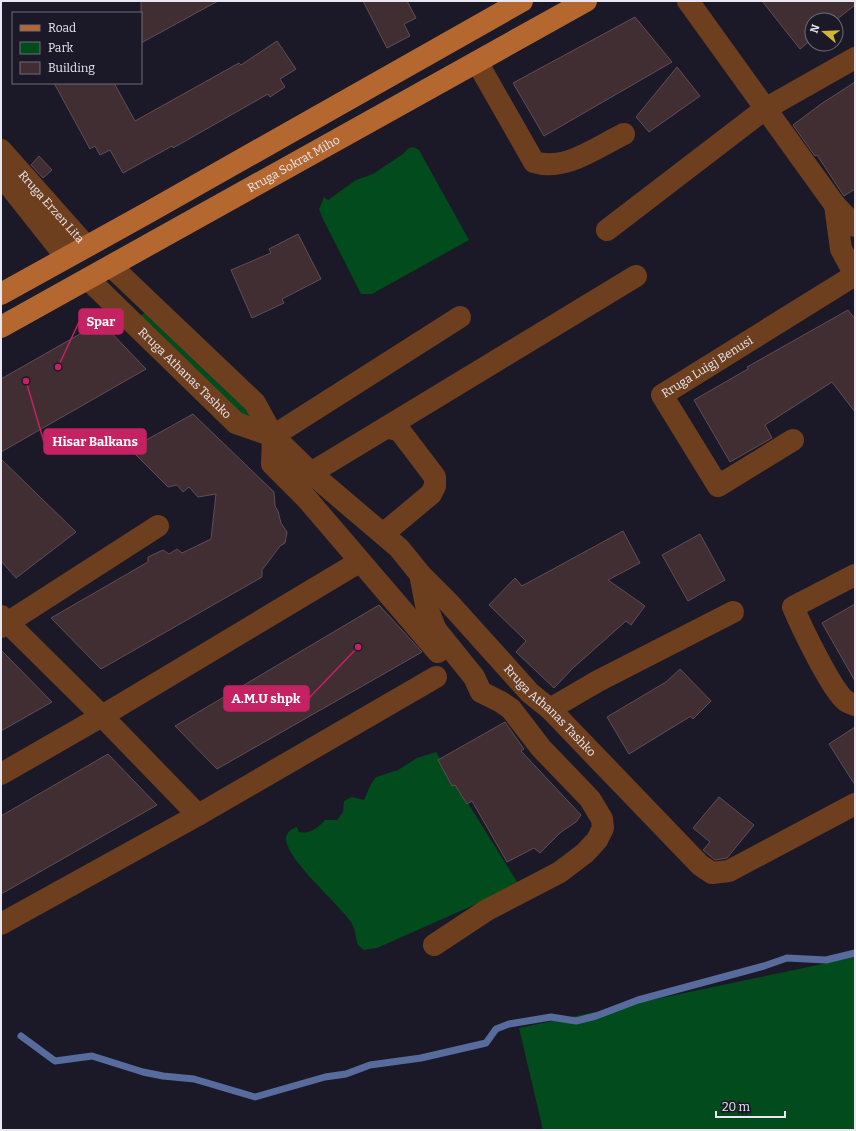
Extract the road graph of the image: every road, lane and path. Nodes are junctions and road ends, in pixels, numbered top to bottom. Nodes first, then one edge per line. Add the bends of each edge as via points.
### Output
1 (522, 1) edge
2 (586, 1) edge
3 (688, 1) edge
4 (855, 58) edge
5 (477, 62) junction
6 (766, 109) junction
7 (624, 134) dead end
8 (1, 150) edge
9 (1, 175) edge
10 (835, 205) junction
11 (854, 223) edge
12 (607, 230) dead end
13 (86, 246) junction
14 (66, 257) junction
15 (111, 266) junction
16 (636, 276) dead end
17 (88, 279) junction
18 (1, 294) edge
19 (460, 317) dead end
20 (1, 327) edge
21 (387, 427) junction
22 (273, 436) junction
23 (793, 440) dead end
24 (311, 473) junction
25 (295, 487) junction
26 (158, 526) dead end
27 (383, 534) junction
28 (359, 562) junction
29 (420, 574) junction
30 (855, 575) edge
31 (733, 612) dead end
32 (4, 622) edge
33 (438, 652) dead end
34 (436, 677) dead end
35 (855, 705) edge
36 (550, 709) junction
37 (102, 716) junction
38 (1, 774) edge
39 (855, 804) edge
40 (198, 815) junction
41 (1, 924) edge
42 (434, 945) dead end

1 - 13 main road
2 - 5 main road, Rruga Sokrat Miho
3 - 6 street, Rruga Luigj Benusi
4 - 6 street
5 - 7 street via 534,162 544,165 565,163
5 - 15 main road, Rruga Sokrat Miho
6 - 10 street, Rruga Luigj Benusi
6 - 12 street
8 - 13 street, Rruga Erzen Lita
9 - 14 street, Rruga Erzen Lita
10 - 11 street, Rruga Luigj Benusi
10 - 23 street, Rruga Luigj Benusi via 842,249 855,275 662,395 718,486
13 - 14 main road
13 - 15 main road
14 - 17 main road
14 - 18 main road
15 - 17 main road, Rruga Sokrat Miho
15 - 22 street, Rruga Athanas Tashko via 255,403
16 - 21 street
17 - 20 main road, Rruga Sokrat Miho
17 - 22 street, Rruga Athanas Tashko via 236,423
19 - 22 street
21 - 24 street
21 - 27 street via 400,431 435,477 435,486 431,494
22 - 24 street, Rruga Athanas Tashko
22 - 25 street via 272,464
24 - 25 street
24 - 27 street, Rruga Athanas Tashko
25 - 28 street
26 - 32 street
27 - 29 street, Rruga Athanas Tashko via 399,548
28 - 33 street
28 - 37 street
29 - 36 street, Rruga Athanas Tashko via 530,693
29 - 42 street via 426,605 436,630 474,677 481,692 511,709 542,748 590,799 602,819 603,828 597,840 585,853 560,872 487,910
30 - 35 street via 793,607 801,627 836,690 846,701
31 - 36 street via 598,681
32 - 37 street
34 - 40 street
36 - 39 street, Rruga Athanas Tashko via 700,865 712,873 728,871
37 - 38 street
37 - 40 street
40 - 41 street

